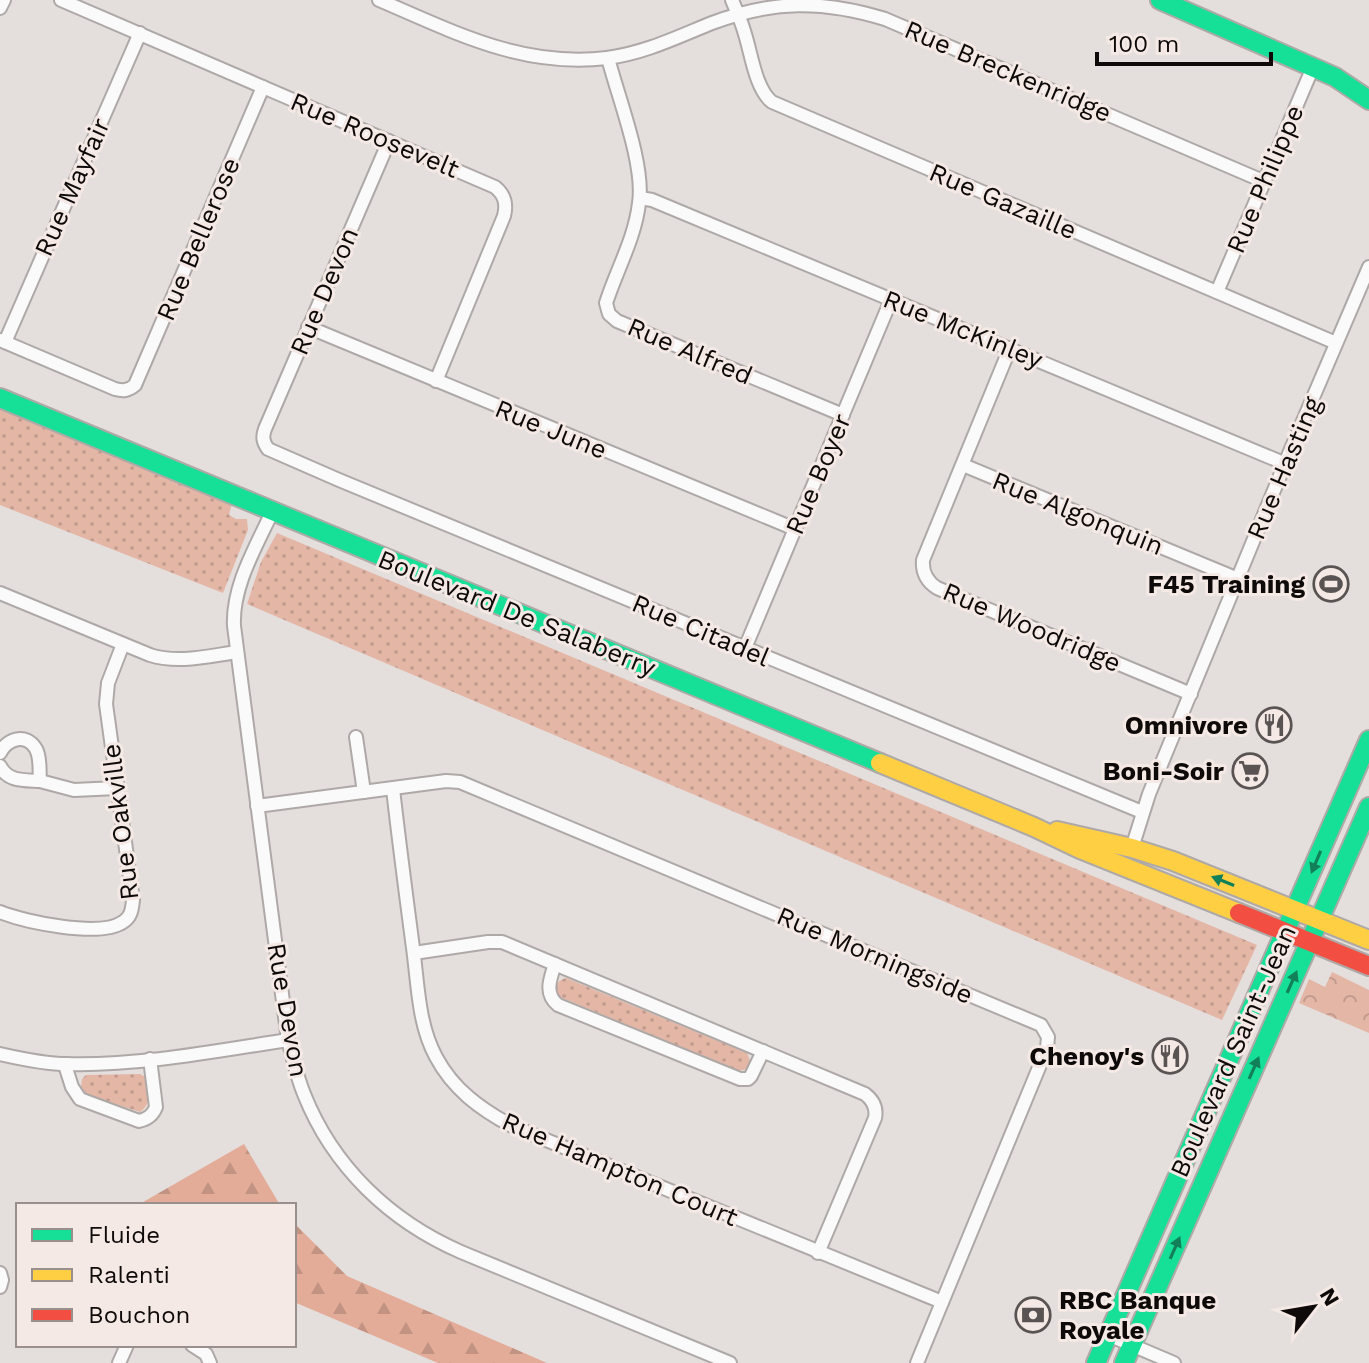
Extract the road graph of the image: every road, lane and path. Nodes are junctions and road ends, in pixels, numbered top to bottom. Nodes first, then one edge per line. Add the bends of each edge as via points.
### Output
1 (4, 0) edge
2 (61, 0) edge
3 (379, 0) edge
4 (732, 0) edge
5 (1160, 0) edge
6 (0, 8) edge
7 (738, 14) junction
8 (140, 33) junction
9 (608, 58) junction
10 (1313, 67) junction
11 (263, 87) junction
12 (1369, 100) edge
13 (389, 141) junction
14 (1263, 181) junction
15 (640, 198) junction
16 (1369, 267) edge
17 (1217, 292) junction
18 (891, 300) junction
19 (308, 327) junction
20 (2, 341) edge
21 (1336, 343) junction
22 (1010, 348) junction
23 (436, 381) junction
24 (0, 398) edge
25 (843, 415) junction
26 (263, 443) joint
27 (1286, 464) junction
28 (963, 465) junction
29 (272, 512) junction
30 (795, 529) junction
31 (1238, 579) junction
32 (0, 593) edge
33 (123, 644) junction
34 (745, 648) junction
35 (237, 652) junction
36 (1191, 694) junction
37 (356, 737) dead end
38 (1369, 740) edge
39 (0, 753) edge
40 (0, 766) edge
41 (40, 781) junction
42 (117, 788) junction
43 (393, 789) junction
44 (364, 792) junction
45 (257, 806) junction
46 (1369, 807) edge
47 (1142, 812) junction
48 (1034, 827) junction
49 (1132, 848) junction
50 (1295, 910) junction
51 (0, 912) edge
52 (1319, 919) junction
53 (1286, 932) junction
54 (1369, 940) edge
55 (1310, 941) junction
56 (414, 953) junction
57 (555, 964) junction
58 (1369, 966) edge
59 (288, 1040) junction
60 (763, 1051) junction
61 (0, 1054) edge
62 (150, 1059) junction
63 (65, 1065) junction
64 (818, 1253) junction
65 (0, 1273) edge
66 (0, 1287) edge
67 (942, 1302) junction
68 (1108, 1335) junction
69 (1132, 1345) junction
70 (196, 1347) edge
71 (1098, 1358) edge
72 (210, 1363) edge
73 (730, 1363) edge
74 (917, 1363) edge
75 (1124, 1363) edge
76 (1174, 1363) edge

1 - 6 street
2 - 8 street, Rue Roosevelt
3 - 9 street, Rue Breckenridge via 514,53 551,59
4 - 7 street, Rue Gazaille
5 - 10 street
7 - 9 street, Rue Breckenridge via 667,43
7 - 14 street, Rue Breckenridge via 801,3 862,11
7 - 17 street, Rue Gazaille via 761,87 772,102
8 - 11 street, Rue Roosevelt
8 - 20 street, Rue Mayfair
9 - 15 street, Rue Alfred via 635,158
10 - 12 street
10 - 14 street, Rue Philippe
11 - 13 street, Rue Roosevelt
11 - 20 street, Rue Bellerose via 130,390 115,389
13 - 19 street, Rue Devon
13 - 23 street, Rue Roosevelt via 495,187 505,199 504,216
14 - 17 street, Rue Philippe
15 - 18 street, Rue McKinley
15 - 25 street, Rue Alfred via 606,303 612,318
16 - 21 street, Rue Hasting
17 - 21 street, Rue Gazaille
18 - 22 street, Rue McKinley
18 - 25 street, Rue Boyer
19 - 23 street, Rue June
19 - 26 street, Rue Devon
21 - 27 street, Rue Hasting
22 - 27 street, Rue McKinley
22 - 28 street, Rue Woodridge
23 - 30 street, Rue June
24 - 29 street, Boulevard De Salaberry
25 - 30 street, Rue Boyer
26 - 34 street, Rue Citadel via 275,454
27 - 31 street, Rue Hasting
28 - 31 street, Rue Algonquin
28 - 36 street, Rue Woodridge via 923,560 931,585
29 - 35 street, Rue Devon via 236,598
29 - 48 street, Boulevard De Salaberry
30 - 34 street, Rue Boyer
31 - 36 street, Rue Hasting
32 - 33 street
33 - 35 street via 171,660
33 - 42 street, Rue Oakville via 106,693
34 - 47 street, Rue Citadel
35 - 45 street, Rue Devon
36 - 47 street, Rue Hasting
37 - 44 street
38 -> 50 street, Boulevard Saint-Jean
39 - 41 street via 13,740 32,744
40 - 41 street via 10,778
41 - 42 street via 74,790
42 - 51 street, Rue Oakville via 133,900 126,921 113,927 75,928
43 - 44 street, Rue Morningside
43 - 56 street, Rue Hampton Court
43 - 67 street, Rue Morningside via 460,782 1041,1025 1047,1048
44 - 45 street, Rue Morningside
45 - 59 street, Rue Devon
46 - 52 street, Boulevard Saint-Jean
47 - 49 street, Rue Hasting
48 - 49 street, Boulevard De Salaberry
48 - 53 street, Boulevard De Salaberry
50 -> 49 street, Boulevard De Salaberry
50 - 52 street, Boulevard De Salaberry
50 - 53 street, Boulevard Saint-Jean
52 - 54 street, Boulevard De Salaberry
52 - 55 street, Boulevard Saint-Jean
53 - 55 street, Boulevard De Salaberry
53 - 68 street, Boulevard Saint-Jean
55 - 58 street, Boulevard De Salaberry
69 -> 55 street, Boulevard Saint-Jean
56 - 57 street via 495,941
56 - 64 street, Rue Hampton Court via 422,1015 434,1054 473,1102 512,1126
57 - 60 street
57 - 60 street via 549,988 558,1005 740,1079 751,1076
59 - 62 street
59 - 73 street, Rue Devon via 305,1097 329,1142 370,1193 406,1223 448,1247
60 - 64 street via 865,1094 875,1108
61 - 63 street
62 - 63 street
62 - 63 street via 156,1107 139,1121 80,1099
64 - 67 street, Rue Hampton Court
65 - 66 street
67 - 74 street, Rue Morningside
68 - 69 street
68 - 71 street, Boulevard Saint-Jean
69 - 75 street, Boulevard Saint-Jean
69 - 76 street
70 - 72 street
71 - 75 street

